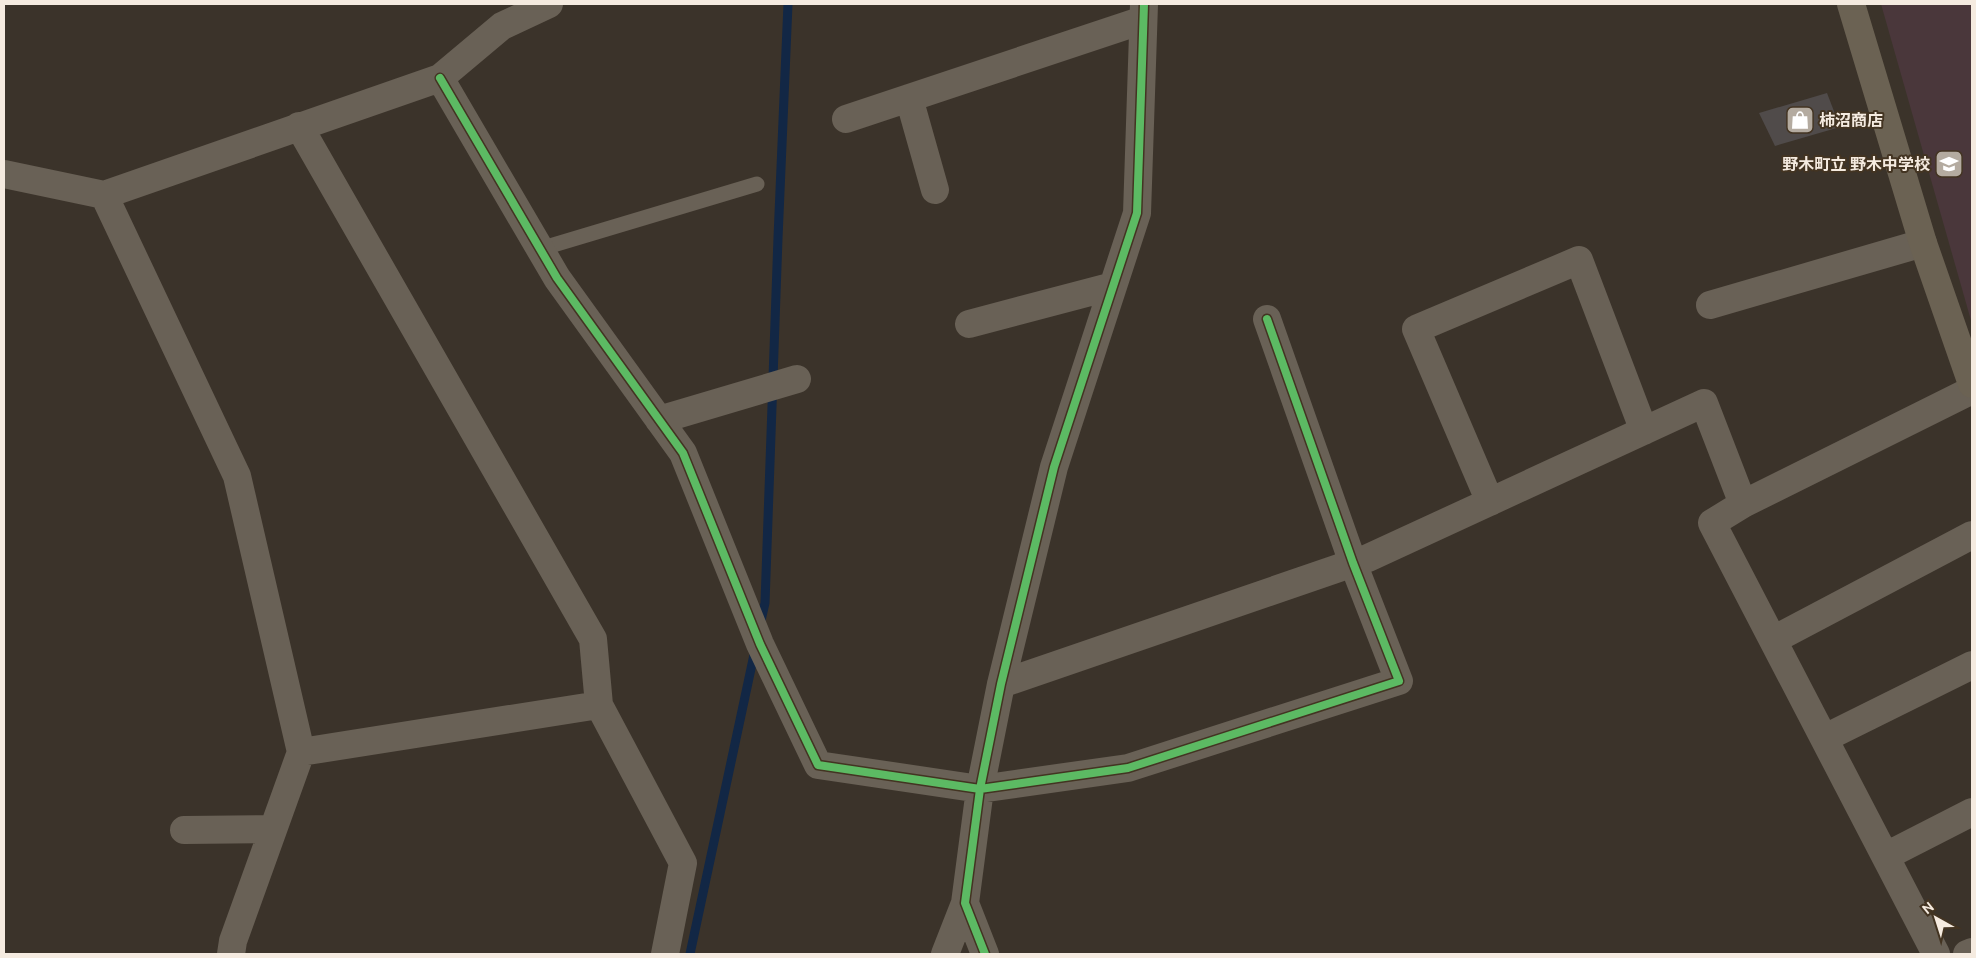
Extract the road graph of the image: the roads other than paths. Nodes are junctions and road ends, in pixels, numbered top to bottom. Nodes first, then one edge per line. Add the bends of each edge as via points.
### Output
1 (549, 4) edge
2 (1851, 4) edge
3 (1144, 12) edge
4 (440, 78) junction
5 (909, 98) junction
6 (846, 119) dead end
7 (299, 126) junction
8 (4, 174) edge
9 (758, 184) dead end
10 (935, 190) dead end
11 (104, 195) junction
12 (1923, 244) junction
13 (540, 249) junction
14 (1113, 286) junction
15 (1710, 305) dead end
16 (1267, 319) dead end
17 (969, 324) dead end
18 (1965, 335) edge
19 (798, 379) dead end
20 (1972, 384) edge
21 (1972, 390) edge
22 (659, 420) junction
23 (1644, 431) junction
24 (1490, 502) junction
25 (1743, 504) junction
26 (1972, 535) edge
27 (1353, 563) junction
28 (1774, 640) junction
29 (1972, 665) edge
30 (1001, 684) junction
31 (599, 706) junction
32 (1825, 738) junction
33 (301, 752) junction
34 (980, 789) junction
35 (1972, 812) edge
36 (273, 829) junction
37 (184, 830) dead end
38 (1886, 856) junction
39 (966, 903) junction
40 (1972, 952) edge
41 (231, 954) edge
42 (665, 954) edge
43 (945, 954) edge
44 (985, 954) edge
45 (1936, 954) edge
46 (1967, 954) edge

1 - 4 street via 502,26
2 - 12 street
3 - 5 street
3 - 14 street via 1137,213
4 - 7 street
4 - 13 street
5 - 6 street
5 - 10 street
7 - 11 street
7 - 31 street via 593,639
8 - 11 street
9 - 13 lane
11 - 33 street via 238,476
12 - 15 street
12 - 18 street
13 - 22 street via 557,278
14 - 17 street
14 - 30 street via 1054,467
16 - 27 street
18 - 20 street
19 - 22 street
21 - 25 street
22 - 34 street via 683,453 760,644 818,765
23 - 24 street
23 - 24 street via 1579,260 1416,329
23 - 25 street via 1704,403
24 - 27 street
25 - 28 street via 1712,523
26 - 28 street
27 - 30 street
27 - 34 street via 1399,682 1128,768
28 - 32 street
29 - 32 street
30 - 34 street
31 - 33 street
31 - 42 street via 682,863
32 - 38 street
33 - 36 street
34 - 39 street
35 - 38 street
36 - 37 street
36 - 41 street
38 - 45 street
39 - 43 street
39 - 44 street
40 - 46 street

